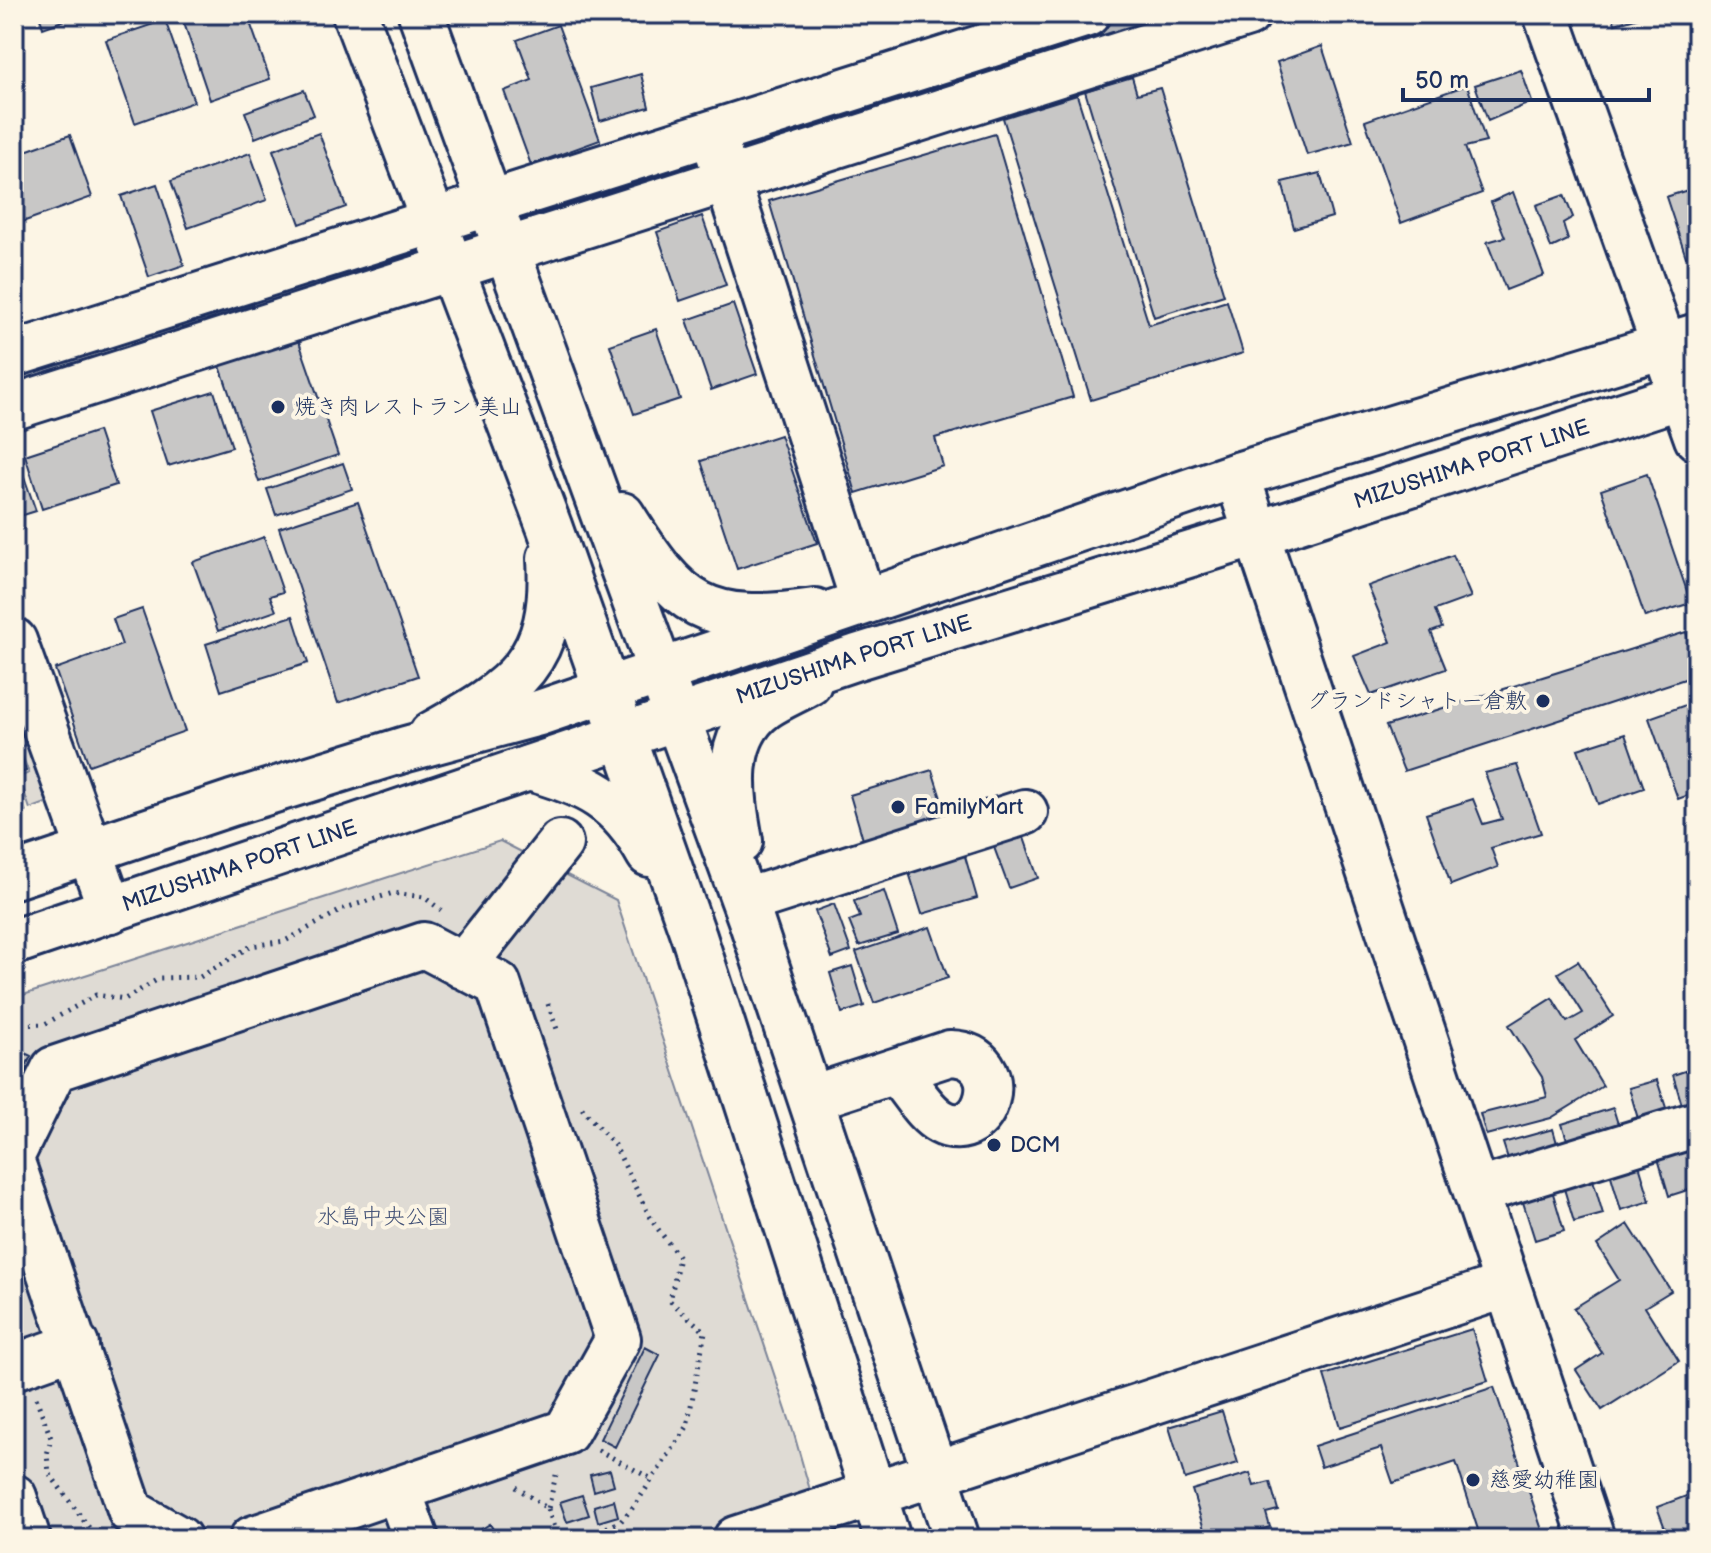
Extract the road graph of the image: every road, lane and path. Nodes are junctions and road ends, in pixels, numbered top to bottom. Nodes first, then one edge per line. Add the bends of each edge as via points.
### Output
1 (355, 14) edge
2 (421, 14) edge
3 (1087, 14) edge
4 (1248, 14) edge
5 (1546, 14) edge
6 (1019, 61) junction
7 (720, 156) junction
8 (491, 202) junction
9 (434, 220) junction
10 (505, 251) junction
11 (451, 267) junction
12 (1680, 341) edge
13 (14, 354) edge
14 (1690, 393) edge
15 (14, 407) edge
16 (1697, 438) edge
17 (581, 448) junction
18 (1237, 475) junction
19 (549, 526) junction
20 (1256, 534) junction
21 (851, 604) junction
22 (14, 641) edge
23 (857, 657) junction
24 (661, 670) junction
25 (606, 689) junction
26 (678, 718) junction
27 (623, 736) junction
28 (406, 749) junction
29 (529, 768) junction
30 (1025, 812) dead end
31 (560, 843) dead end
32 (90, 850) junction
33 (14, 876) edge
34 (111, 910) junction
35 (750, 910) junction
36 (694, 937) junction
37 (14, 942) edge
38 (473, 952) junction
39 (545, 996) dead end
40 (14, 1025) edge
41 (560, 1047) dead end
42 (895, 1072) dead end
43 (812, 1098) junction
44 (576, 1100) dead end
45 (1697, 1124) edge
46 (14, 1151) edge
47 (14, 1168) edge
48 (1476, 1192) junction
49 (1507, 1285) junction
50 (76, 1345) junction
51 (19, 1366) edge
52 (566, 1432) junction
53 (936, 1474) junction
54 (650, 1478) junction
55 (398, 1489) junction
56 (874, 1495) junction
57 (14, 1497) edge
58 (548, 1509) dead end
59 (748, 1535) edge
60 (554, 1538) edge
61 (28, 1539) edge
62 (93, 1539) edge
63 (179, 1539) edge
64 (252, 1539) edge
65 (416, 1539) edge
66 (512, 1539) edge
67 (528, 1539) edge
68 (888, 1539) edge
69 (957, 1539) edge
70 (1592, 1539) edge

1 - 9 street
2 - 8 street
3 - 6 street
4 - 6 street
5 - 12 street
6 - 7 street
7 - 8 street
7 - 10 street
7 - 21 street
8 - 9 street
8 - 10 street
9 - 11 street
9 - 13 street
10 - 11 street
10 - 17 street
11 - 15 street
11 - 19 street
12 - 14 street
12 - 18 street
14 - 16 street
14 - 20 street, MIZUSHIMA PORT LINE
17 - 21 street via 654,563 692,601 716,614 742,616 789,615
17 - 24 street
18 - 20 street
18 - 21 street
19 - 25 street
19 - 28 street via 549,611 539,649 492,700
20 - 23 street, MIZUSHIMA PORT LINE
20 - 48 street
21 - 24 street
22 - 32 street
23 - 26 street, MIZUSHIMA PORT LINE
23 - 35 street via 765,707 744,730 733,764 733,802
24 - 25 street
24 - 26 street
25 - 27 street
25 - 28 street
26 - 27 street, MIZUSHIMA PORT LINE
26 - 35 street
27 - 29 street, MIZUSHIMA PORT LINE
27 - 36 street
28 - 32 street
29 - 34 street, MIZUSHIMA PORT LINE
29 - 36 street via 575,781 616,806 646,848
30 - 35 street
31 - 38 street
32 - 33 street
32 - 34 street
34 - 37 street, MIZUSHIMA PORT LINE
35 - 43 street
36 - 56 street
38 - 40 path via 424,897 393,893 345,908 285,941 251,946 200,977 160,978 125,999 96,995 45,1024
38 - 46 street via 424,945 54,1069
38 - 52 street via 498,984 618,1339
39 - 41 path
42 - 43 street
43 - 53 street
44 - 54 path via 615,1146 652,1221 679,1257 670,1301 705,1332 687,1427
45 - 48 street
47 - 50 street
48 - 49 street
49 - 53 street
49 - 70 street
50 - 51 street
50 - 63 street via 131,1512
51 - 62 path via 51,1438 49,1473
52 - 54 path
52 - 55 street
53 - 56 street
53 - 69 street
54 - 60 path via 621,1521 599,1531
55 - 64 street
55 - 65 street
56 - 59 street
56 - 68 street
57 - 61 street
58 - 60 path
66 - 67 path

